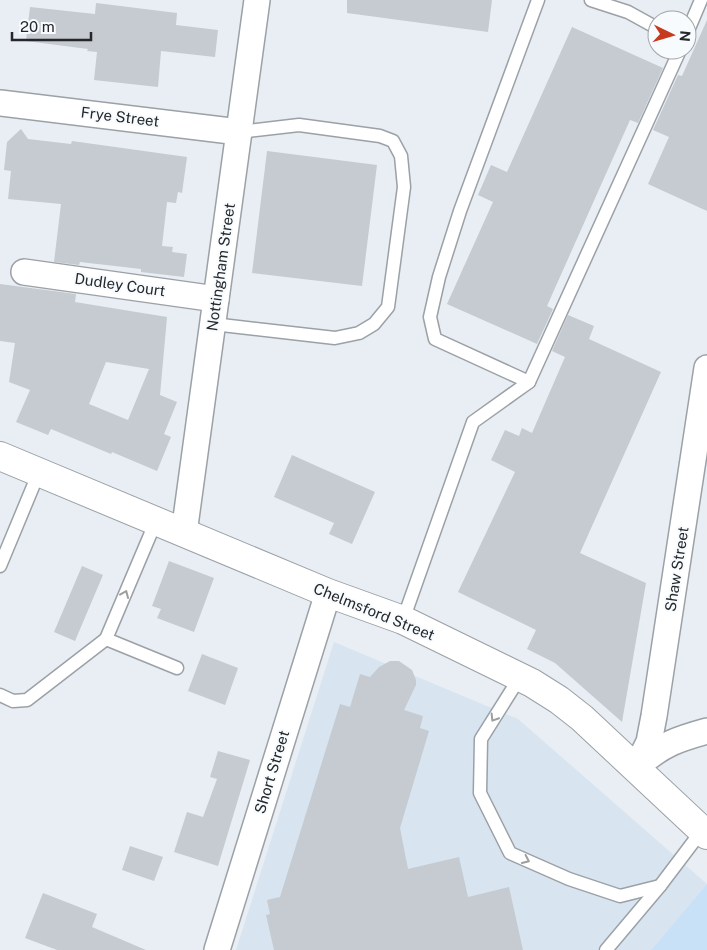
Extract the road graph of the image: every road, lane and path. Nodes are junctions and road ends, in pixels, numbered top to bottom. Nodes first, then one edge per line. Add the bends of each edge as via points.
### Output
1 (257, 0) edge
2 (538, 0) edge
3 (590, 0) edge
4 (630, 6) edge
5 (647, 20) edge
6 (675, 60) edge
7 (0, 102) edge
8 (239, 132) junction
9 (24, 272) dead end
10 (216, 299) junction
11 (213, 324) junction
12 (707, 368) edge
13 (530, 382) junction
14 (0, 456) edge
15 (39, 472) junction
16 (156, 521) junction
17 (184, 533) junction
18 (0, 566) edge
19 (328, 593) junction
20 (403, 620) junction
21 (106, 638) junction
22 (177, 668) dead end
23 (520, 677) junction
24 (0, 695) edge
25 (707, 731) edge
26 (636, 768) junction
27 (705, 830) edge
28 (660, 886) junction
29 (217, 950) edge
30 (606, 950) edge

1 - 8 street, Nottingham Street
2 - 13 lane via 460,211 430,317 435,339
3 - 4 lane
4 - 5 lane
6 - 13 lane
7 - 8 street, Frye Street
8 - 10 street, Nottingham Street
8 - 11 lane via 299,125 380,136 393,141 401,156 404,187 388,308 374,324 358,334 335,338
9 - 10 street, Dudley Court
10 - 11 street, Nottingham Street
11 - 17 street, Nottingham Street
12 - 26 street, Shaw Street via 654,716 649,742
13 - 20 lane via 473,422
14 - 15 main road, Chelmsford Street
15 - 16 main road, Chelmsford Street
15 - 18 lane
16 - 17 main road, Chelmsford Street
21 -> 16 lane
17 - 19 main road, Chelmsford Street
19 - 20 main road, Chelmsford Street
19 - 29 street, Short Street
20 - 23 main road, Chelmsford Street
21 - 22 lane
21 - 24 lane via 28,700 13,701
23 - 26 main road, Chelmsford Street via 559,700
23 -> 28 lane via 481,739 480,793 510,853 569,879 620,896
25 - 26 street via 675,740 656,750
26 - 27 main road, Chelmsford Street
27 - 28 lane
28 - 30 lane

